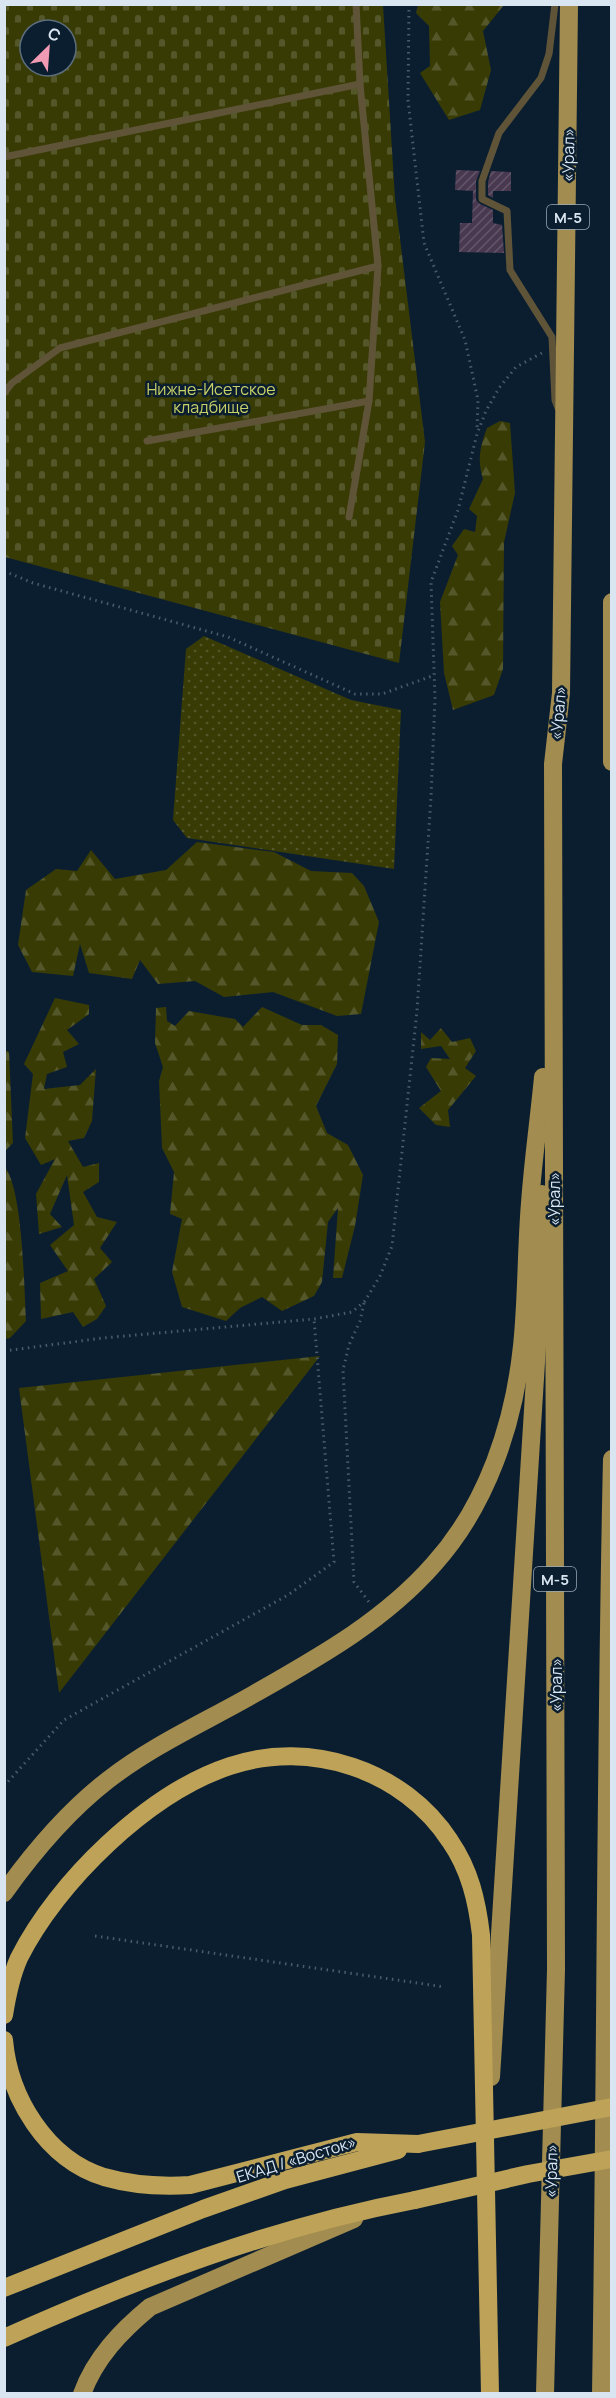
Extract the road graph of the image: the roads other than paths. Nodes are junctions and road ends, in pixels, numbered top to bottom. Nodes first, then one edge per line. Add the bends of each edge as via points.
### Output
1 (356, 4) edge
2 (555, 4) edge
3 (569, 4) edge
4 (360, 84) junction
5 (4, 157) edge
6 (378, 266) junction
7 (4, 393) edge
8 (369, 401) junction
9 (566, 429) junction
10 (147, 441) dead end
11 (349, 518) dead end
12 (612, 602) edge
13 (612, 762) edge
14 (553, 764) junction
15 (543, 1077) junction
16 (612, 1459) edge
17 (4, 1893) edge
18 (4, 2015) edge
19 (4, 2040) edge
20 (612, 2107) edge
21 (486, 2143) junction
22 (418, 2144) junction
23 (612, 2159) edge
24 (384, 2206) junction
25 (4, 2288) edge
26 (4, 2338) edge
27 (82, 2394) edge
28 (490, 2394) edge
29 (545, 2394) edge
30 (601, 2394) edge

1 - 4 lane
2 - 9 lane via 549,54 541,78 499,133 482,181 482,199 507,211 510,270 552,337 555,400
3 - 9 main road, «Урал» / М-5
4 - 5 lane
4 - 6 lane
6 - 7 lane via 60,348
6 - 8 lane
8 - 10 lane
8 - 11 lane
9 - 14 main road, «Урал» / М-5 via 561,693
12 - 13 main road
14 - 15 main road
14 - 29 main road, «Урал» / М-5 via 556,1969
15 - 17 main road via 530,1202 522,1346 513,1405 483,1490 461,1529 434,1564 382,1614 339,1646 109,1779 51,1833
15 - 21 main road via 540,1295
16 - 30 main road
18 - 21 highway via 18,1960 58,1898 127,1827 160,1801 231,1765 270,1757 338,1761 391,1784 414,1801 434,1819 465,1868 476,1898 481,1935
19 - 22 highway via 14,2089 30,2118 72,2160 102,2176 140,2185 190,2185 357,2142
20 - 22 highway, ЕКАД / «Восток», bridge
21 - 28 highway
22 - 25 highway, ЕКАД / «Восток» via 285,2180
23 - 24 highway, bridge
24 - 26 highway via 249,2241 98,2296
24 - 27 main road via 150,2307 99,2358

